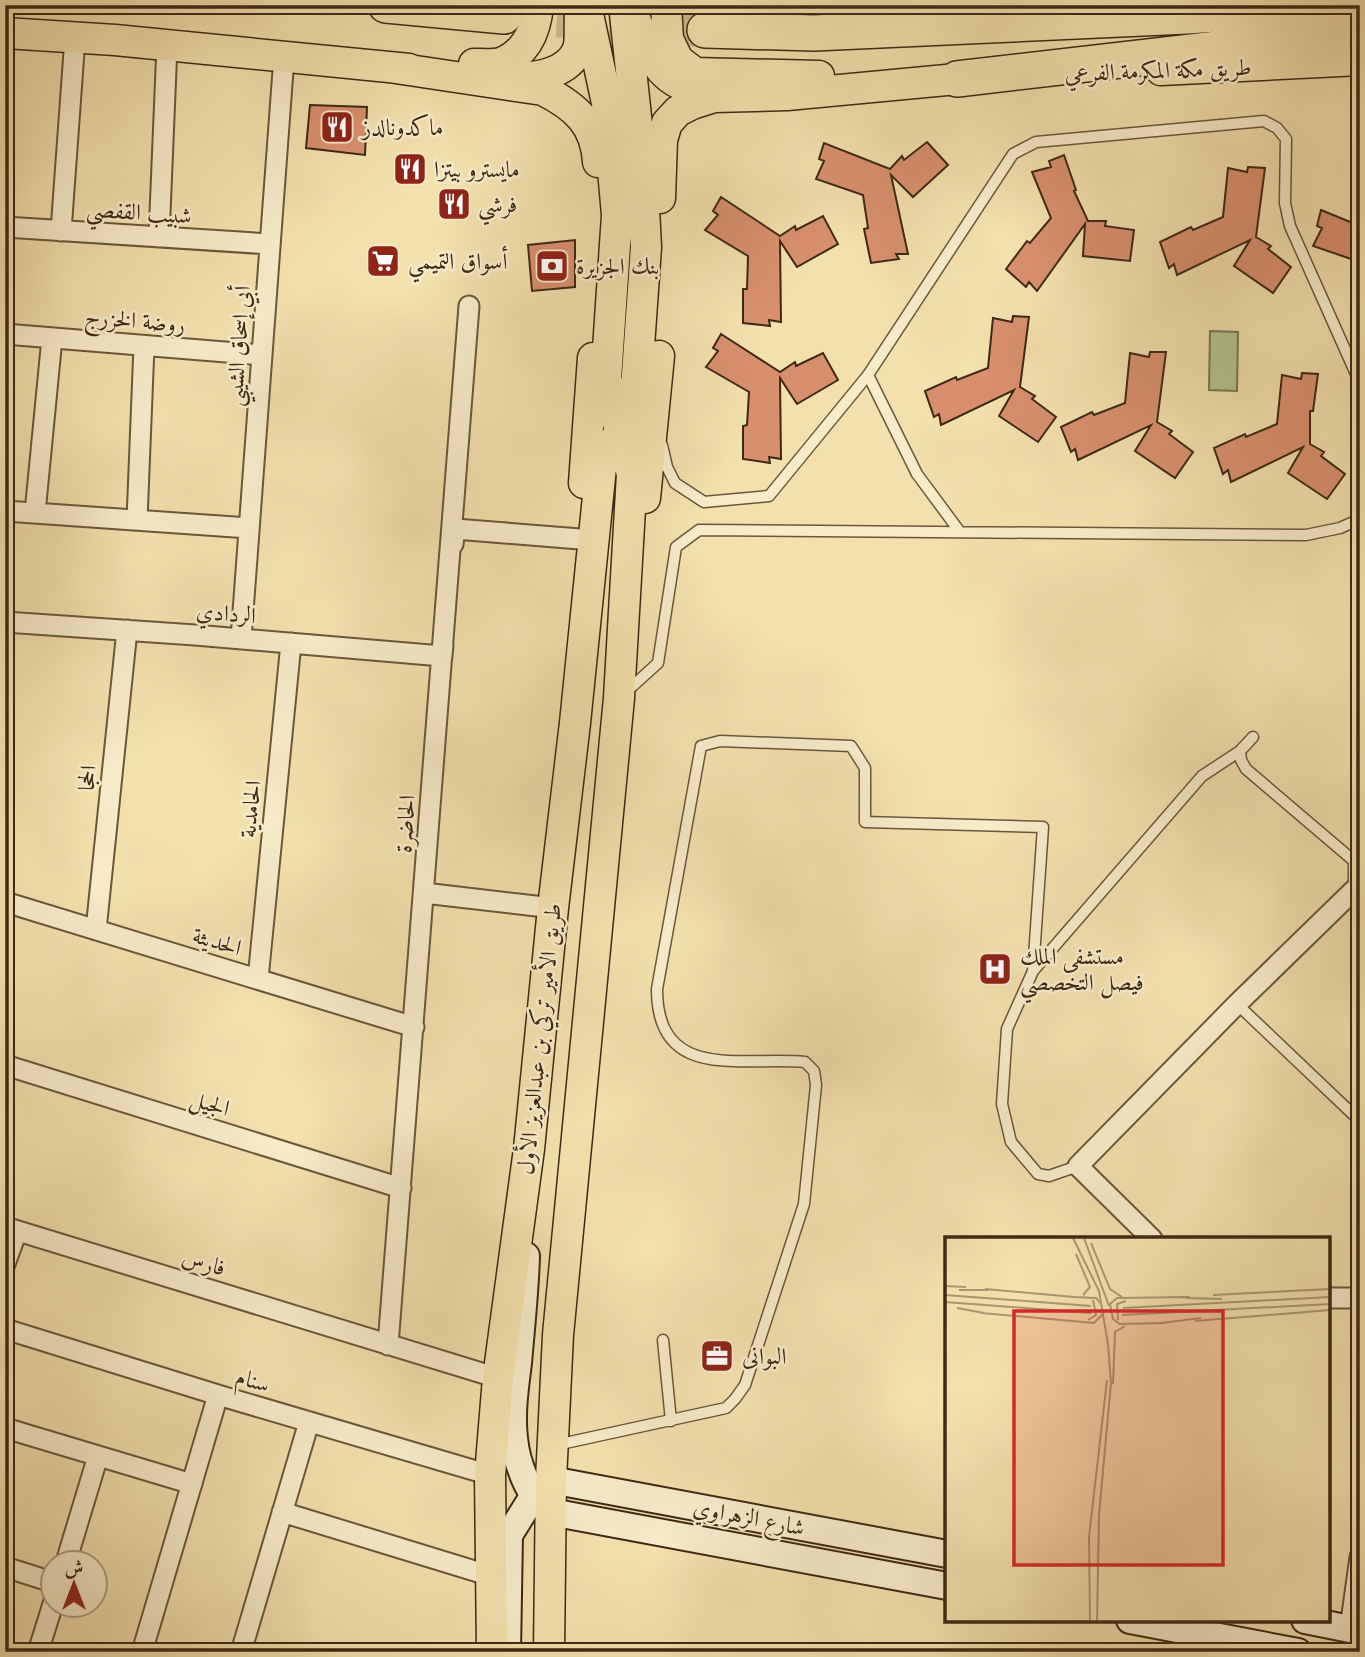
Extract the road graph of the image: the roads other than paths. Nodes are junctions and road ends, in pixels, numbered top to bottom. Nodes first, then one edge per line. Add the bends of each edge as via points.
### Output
1 (386, 5) edge
2 (538, 5) edge
3 (580, 5) edge
4 (586, 5) edge
5 (627, 5) edge
6 (666, 5) edge
7 (1345, 5) edge
8 (504, 16) tunnel mouth
9 (1360, 29) edge
10 (705, 30) tunnel mouth
11 (5, 33) edge
12 (75, 37) junction
13 (167, 45) junction
14 (284, 57) junction
15 (1360, 60) edge
16 (390, 67) junction
17 (957, 79) junction
18 (5, 228) edge
19 (61, 231) junction
20 (159, 237) junction
21 (270, 244) junction
22 (468, 306) dead end
23 (5, 334) edge
24 (52, 338) junction
25 (661, 340) junction
26 (144, 346) junction
27 (262, 355) junction
28 (868, 375) junction
29 (1360, 383) edge
30 (621, 433) junction
31 (5, 511) edge
32 (36, 513) junction
33 (1360, 519) edge
34 (137, 520) junction
35 (249, 528) junction
36 (960, 532) junction
37 (580, 539) junction
38 (5, 622) edge
39 (127, 630) junction
40 (241, 639) junction
41 (291, 643) junction
42 (442, 656) junction
43 (620, 698) junction
44 (575, 723) junction
45 (1253, 737) dead end
46 (1240, 751) junction
47 (1358, 890) edge
48 (424, 893) junction
49 (5, 902) edge
50 (553, 908) junction
51 (96, 930) junction
52 (1033, 971) junction
53 (258, 979) junction
54 (1237, 1004) junction
55 (414, 1027) junction
56 (5, 1065) edge
57 (1360, 1121) edge
58 (529, 1149) junction
59 (1079, 1166) junction
60 (401, 1188) junction
61 (11, 1229) edge
62 (1150, 1237) edge
63 (5, 1264) edge
64 (1360, 1297) edge
65 (1330, 1298) edge
66 (5, 1329) edge
67 (663, 1340) dead end
68 (388, 1345) junction
69 (499, 1378) junction
70 (218, 1395) junction
71 (309, 1422) junction
72 (671, 1422) junction
73 (5, 1428) edge
74 (552, 1446) junction
75 (99, 1456) junction
76 (490, 1475) junction
77 (192, 1484) junction
78 (545, 1496) junction
79 (282, 1513) junction
80 (71, 1548) edge
81 (945, 1554) edge
82 (1360, 1557) edge
83 (5, 1567) edge
84 (491, 1576) junction
85 (38, 1578) edge
86 (945, 1586) edge
87 (49, 1618) edge
88 (1140, 1622) edge
89 (1315, 1622) edge
90 (1355, 1630) edge
91 (38, 1652) edge
92 (142, 1652) edge
93 (241, 1652) edge
94 (492, 1652) edge
95 (506, 1652) edge
96 (549, 1652) edge
97 (1298, 1652) edge

1 - 8 highway
2 - 16 main road via 527,43 500,63
3 - 16 main road via 578,49 554,72 524,78
4 - 30 main road, طريق الأمير تركي بن عبدالعزيز الأول via 607,103 617,215 606,379
5 - 17 main road via 648,52 666,77 694,88
5 - 30 main road, طريق الأمير تركي بن عبدالعزيز الأول via 646,247 636,389
6 - 17 main road via 668,40 678,60 695,73
7 - 10 highway via 828,32
9 - 17 highway
11 - 12 main road
12 - 13 main road
12 - 19 street
13 - 14 main road
13 - 20 street
14 - 16 main road
14 - 21 street, أبي إسحاق الشيبي
15 - 17 main road, طريق مكة المكرمة الفرعي
16 - 37 main road via 543,90 565,102 589,125 597,153 601,239
17 - 25 main road via 714,97 678,111 667,123 662,140
18 - 19 street, شبيب القفصي
19 - 20 street, شبيب القفصي
20 - 21 street, شبيب القفصي
21 - 27 street, أبي إسحاق الشيبي
22 - 42 street, الحاضرة
23 - 24 street, روضة الخزرج
24 - 26 street, روضة الخزرج
24 - 32 street
25 - 28 lane via 665,388 661,440 667,467 675,483 704,502 769,496
25 - 43 main road
26 - 27 street, روضة الخزرج
26 - 34 street
27 - 35 street, أبي إسحاق الشيبي
28 - 29 lane via 1013,154 1036,142 1264,121 1286,139 1285,203 1290,226
28 - 36 lane via 916,474
30 - 43 main road, طريق الأمير تركي بن عبدالعزيز الأول via 632,474
30 - 44 main road, طريق الأمير تركي بن عبدالعزيز الأول via 602,457
31 - 32 street
32 - 34 street
33 - 36 lane via 1306,535
34 - 35 street
35 - 40 street, أبي إسحاق الشيبي
36 - 43 lane via 699,530 676,547 658,663
37 - 42 street via 455,529
37 - 44 main road via 574,630
38 - 39 street, الردادي
39 - 40 street, الردادي
39 - 51 street, الحجا
40 - 41 street, الردادي
41 - 42 street, الردادي
41 - 53 street, الحامدية
42 - 48 street, الحاضرة
43 - 74 main road, طريق الأمير تركي بن عبدالعزيز الأول via 558,1335
44 - 50 main road, طريق الأمير تركي بن عبدالعزيز الأول
45 - 46 lane
46 - 47 lane via 1246,769 1354,861
46 - 52 lane via 1202,776
47 - 54 street
48 - 50 street
48 - 55 street, الحاضرة
49 - 51 street, الحديثة
50 - 58 main road, طريق الأمير تركي بن عبدالعزيز الأول
51 - 53 street, الحديثة
52 - 59 lane via 1007,1029 1002,1104 1011,1142 1038,1174 1049,1177
52 - 72 lane via 1043,827 865,822 865,768 851,746 720,741 701,746 657,989 662,1024 668,1037 692,1055 710,1061 805,1062 814,1071 816,1085 804,1204 745,1385 726,1408
53 - 55 street, الحديثة
54 - 57 lane
54 - 59 street
55 - 60 street, الحاضرة
56 - 60 street, الجيل
58 - 69 main road, طريق الأمير تركي بن عبدالعزيز الأول
58 - 78 street via 514,1438 519,1462
59 - 62 street
60 - 68 street, الحاضرة
61 - 63 street
61 - 68 street, فارس
64 - 65 street
66 - 70 street
67 - 72 lane
68 - 69 street, فارس
69 - 76 main road, طريق الأمير تركي بن عبدالعزيز الأول
70 - 71 street, سنام
70 - 77 street, سنام
71 - 76 street, سنام
71 - 79 street
72 - 74 lane
73 - 75 street
74 - 78 main road, طريق الأمير تركي بن عبدالعزيز الأول
75 - 77 street
75 - 80 street
76 - 84 main road, طريق الأمير تركي بن عبدالعزيز الأول
77 - 92 street, سنام
78 - 81 street, شارع الزهراوي
78 - 86 street
78 - 95 street via 509,1535
78 - 96 main road, طريق الأمير تركي بن عبدالعزيز الأول
79 - 84 street
79 - 93 street
82 - 90 street
83 - 85 street
84 - 94 main road, طريق الأمير تركي بن عبدالعزيز الأول
87 - 91 street
88 - 97 street
89 - 90 street

